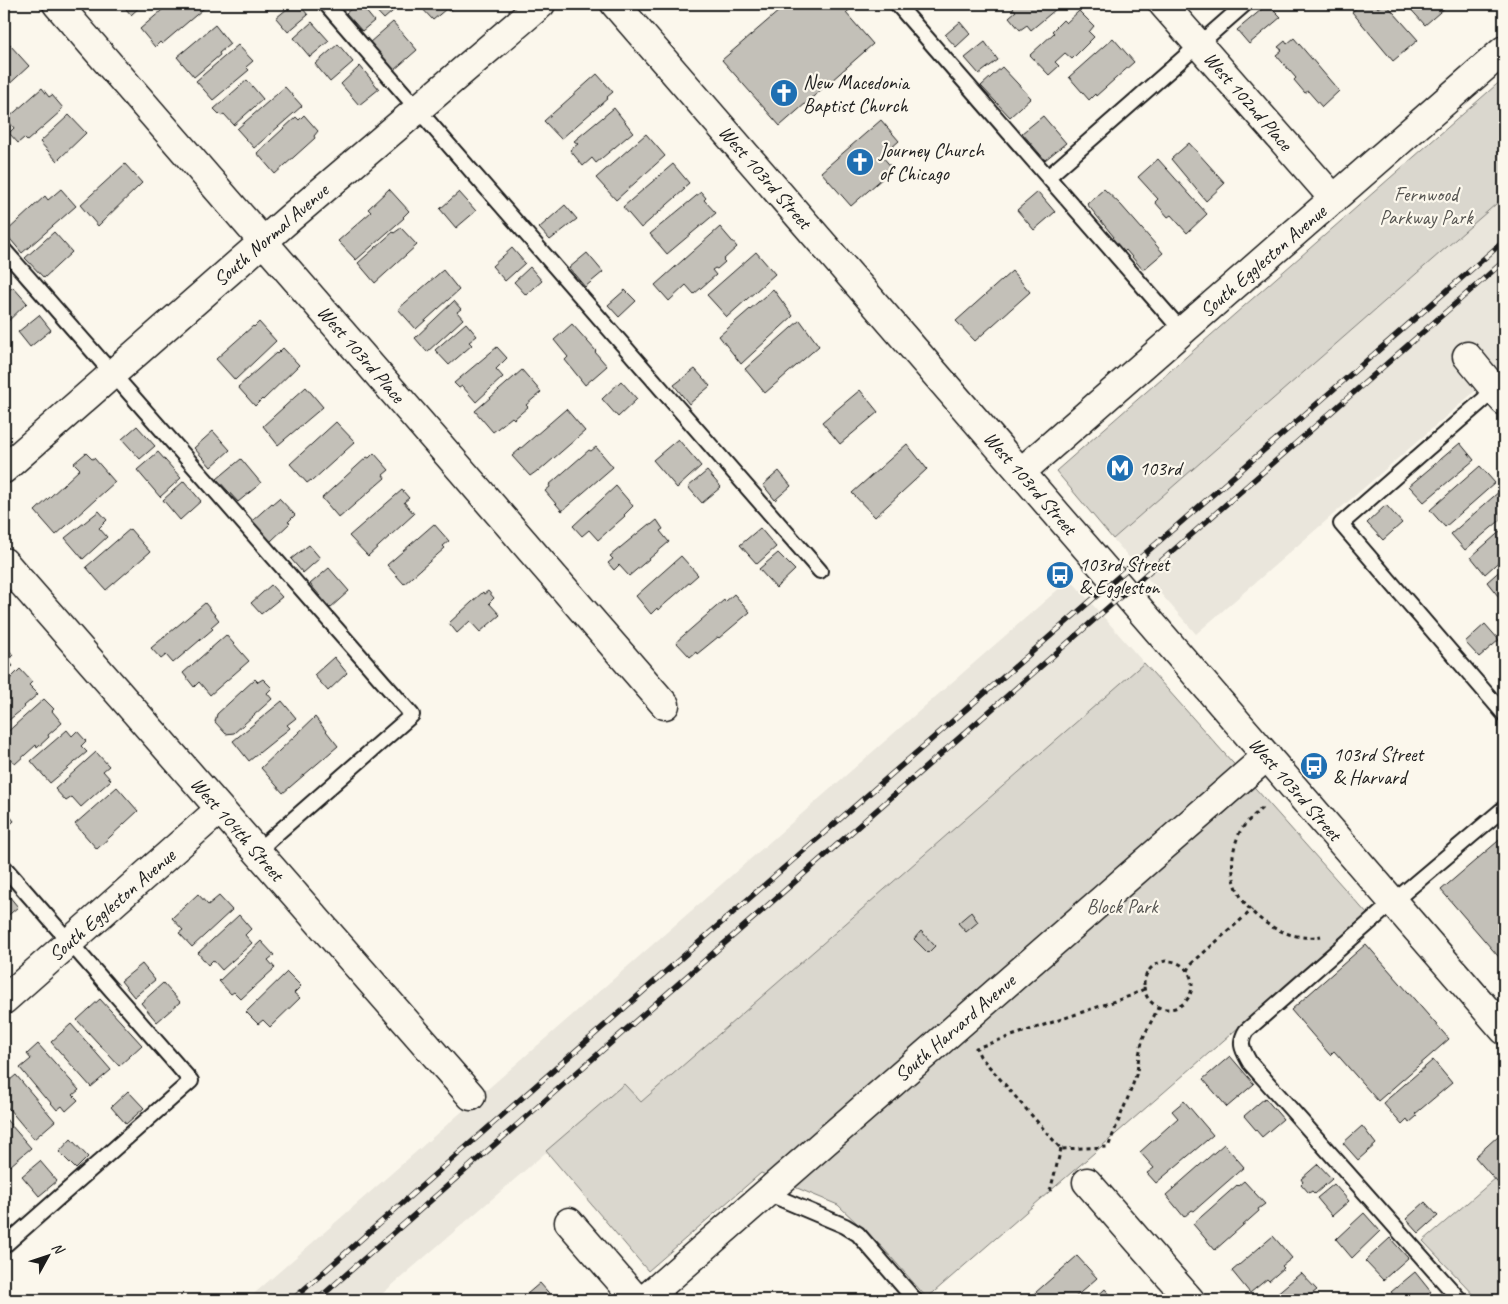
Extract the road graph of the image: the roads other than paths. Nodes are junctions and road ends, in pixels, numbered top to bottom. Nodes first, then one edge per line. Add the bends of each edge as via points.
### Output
1 (57, 4) edge
2 (326, 4) edge
3 (541, 4) edge
4 (615, 4) edge
5 (897, 4) edge
6 (1163, 4) edge
7 (1245, 4) edge
8 (1199, 44) junction
9 (1504, 50) edge
10 (417, 108) junction
11 (1048, 177) junction
12 (1334, 199) junction
13 (263, 241) junction
14 (4, 250) edge
15 (1182, 331) junction
16 (1467, 356) dead end
17 (113, 373) junction
18 (1501, 391) edge
19 (4, 469) edge
20 (1021, 472) junction
21 (4, 562) edge
22 (820, 571) dead end
23 (665, 705) dead end
24 (1504, 714) edge
25 (1267, 756) junction
26 (1504, 808) edge
27 (220, 809) junction
28 (257, 851) junction
29 (4, 867) edge
30 (1393, 902) junction
31 (69, 942) junction
32 (4, 1000) edge
33 (1504, 1030) edge
34 (471, 1096) dead end
35 (1087, 1182) dead end
36 (767, 1193) junction
37 (569, 1222) dead end
38 (4, 1246) edge
39 (637, 1300) edge
40 (644, 1300) edge
41 (915, 1300) edge
42 (1190, 1300) edge
43 (1460, 1300) edge

1 - 13 street, West 103rd Place
2 - 10 lane
3 - 10 street, South Normal Avenue
4 - 20 street, West 103rd Street
5 - 11 lane
6 - 8 street, West 102nd Place
7 - 8 lane
8 - 11 lane
8 - 12 street, West 102nd Place
9 - 12 street, South Eggleston Avenue
10 - 13 street, South Normal Avenue
10 - 22 lane
11 - 15 lane
12 - 15 street, South Eggleston Avenue
13 - 17 street, South Normal Avenue
13 - 23 street, West 103rd Place
14 - 17 lane
15 - 20 street, South Eggleston Avenue
16 - 18 street
17 - 19 street, South Normal Avenue
17 - 28 lane via 412,715
18 - 24 lane via 1340,524
20 - 25 street, West 103rd Street
21 - 27 street, West 104th Street
25 - 30 street, West 103rd Street
25 - 36 street, South Harvard Avenue
26 - 30 lane
27 - 28 street, West 104th Street
27 - 31 street, South Eggleston Avenue
28 - 34 street, West 104th Street
29 - 31 lane
30 - 33 street, West 103rd Street
30 - 43 lane via 1246,1031 1241,1039 1242,1050 1250,1064
31 - 32 street, South Eggleston Avenue
31 - 38 lane via 191,1081
35 - 42 street
36 - 40 street, South Harvard Avenue
36 - 41 lane via 858,1234
37 - 39 street

